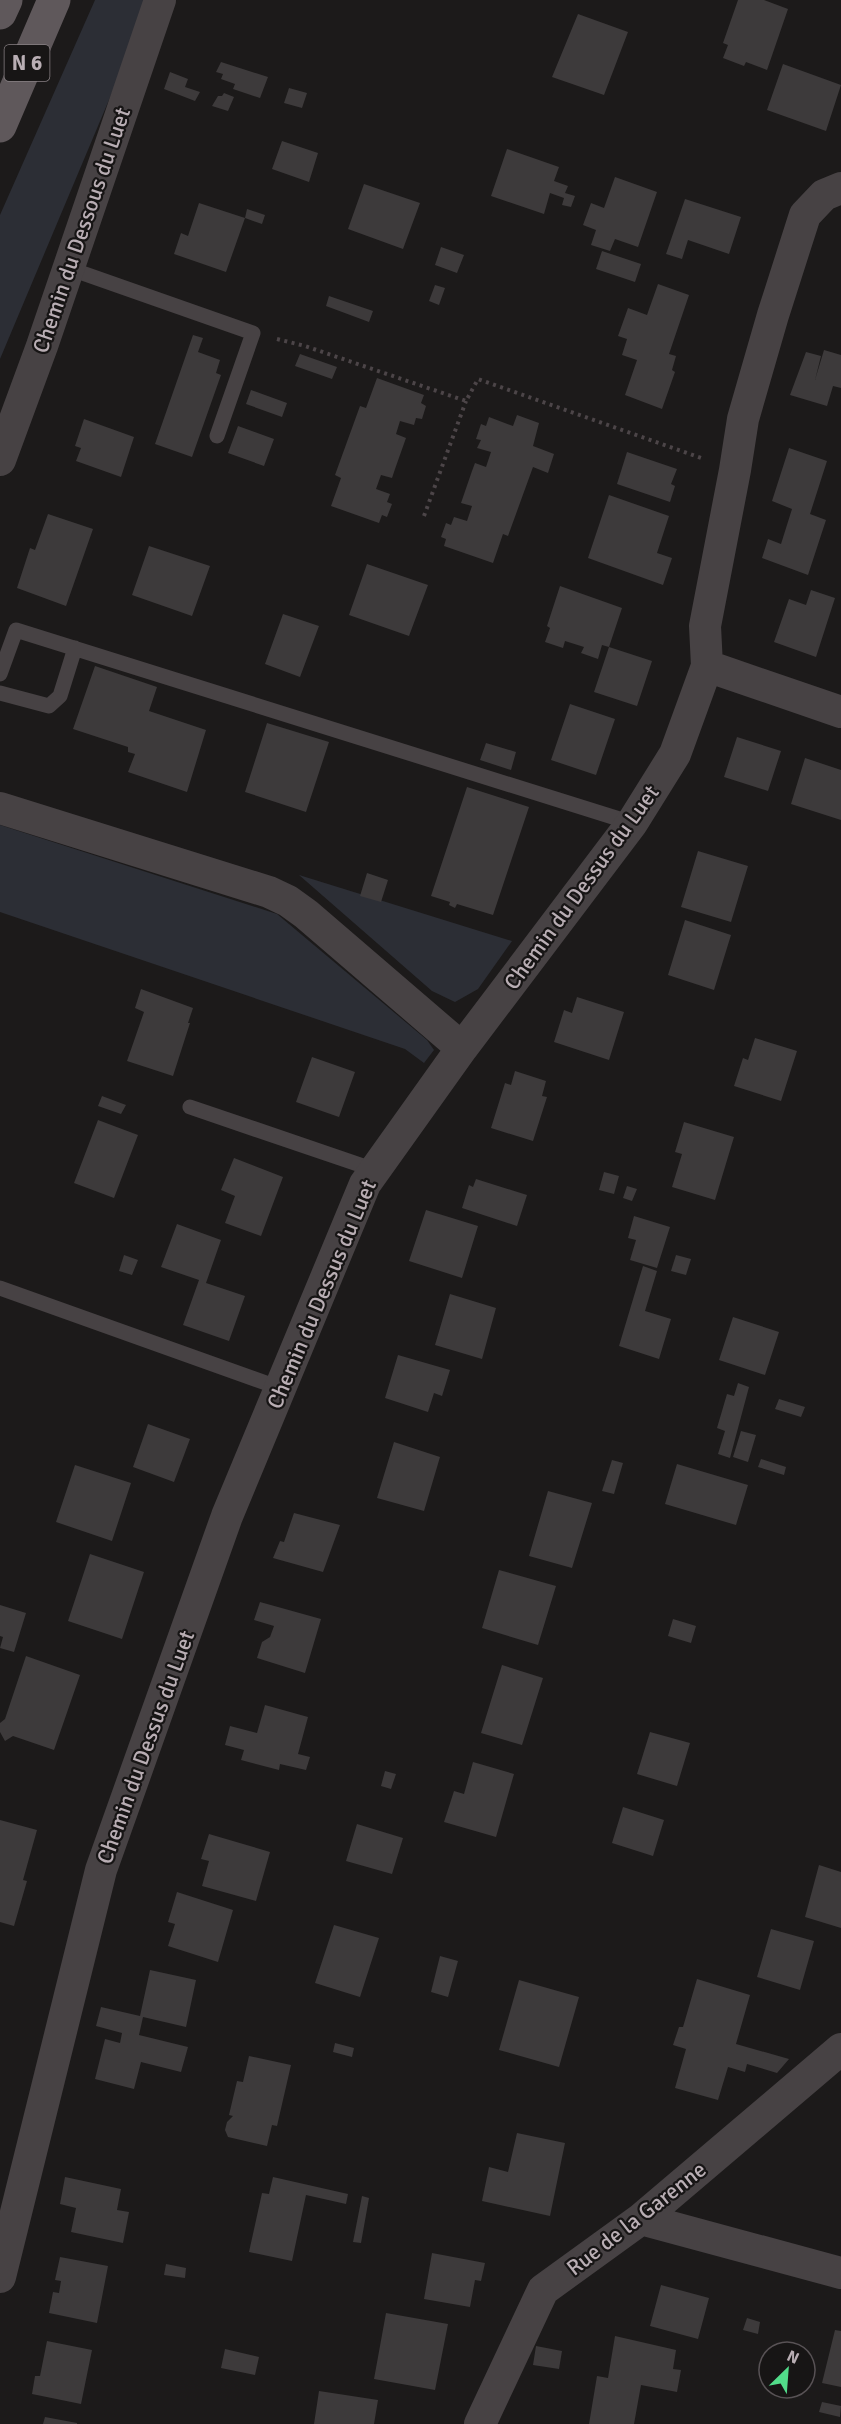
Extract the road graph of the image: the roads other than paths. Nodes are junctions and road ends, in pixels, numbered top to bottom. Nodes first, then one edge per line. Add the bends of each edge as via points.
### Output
1 (6, 0) edge
2 (54, 0) edge
3 (160, 0) edge
4 (0, 13) edge
5 (0, 126) edge
6 (841, 188) edge
7 (68, 268) junction
8 (217, 436) dead end
9 (0, 460) edge
10 (75, 648) junction
11 (707, 666) junction
12 (0, 674) edge
13 (0, 693) edge
14 (841, 712) edge
15 (0, 808) edge
16 (632, 823) junction
17 (462, 1048) junction
18 (190, 1107) dead end
19 (375, 1170) junction
20 (0, 1288) edge
21 (280, 1388) junction
22 (841, 2049) edge
23 (641, 2219) junction
24 (841, 2273) edge
25 (0, 2277) edge
26 (480, 2424) edge

1 - 4 main road, N 6
2 - 5 main road, N 6
3 - 7 street, Chemin du Dessous du Luet
6 - 11 street, Chemin du Dessus du Luet via 824,195 805,215 743,419 705,626
7 - 8 lane via 253,333
7 - 9 street, Chemin du Dessous du Luet
10 - 12 lane via 16,630
10 - 13 lane via 60,696 49,706
10 - 16 lane
11 - 14 street
11 - 16 street, Chemin du Dessus du Luet via 675,754
15 - 17 street via 288,901
16 - 17 street, Chemin du Dessus du Luet
17 - 19 street, Chemin du Dessus du Luet
18 - 19 lane
19 - 21 street, Chemin du Dessus du Luet via 365,1184
20 - 21 lane
21 - 25 street, Chemin du Dessus du Luet via 227,1516 101,1870
22 - 23 street, Rue de la Garenne
23 - 24 street
23 - 26 street, Rue de la Garenne via 543,2290

